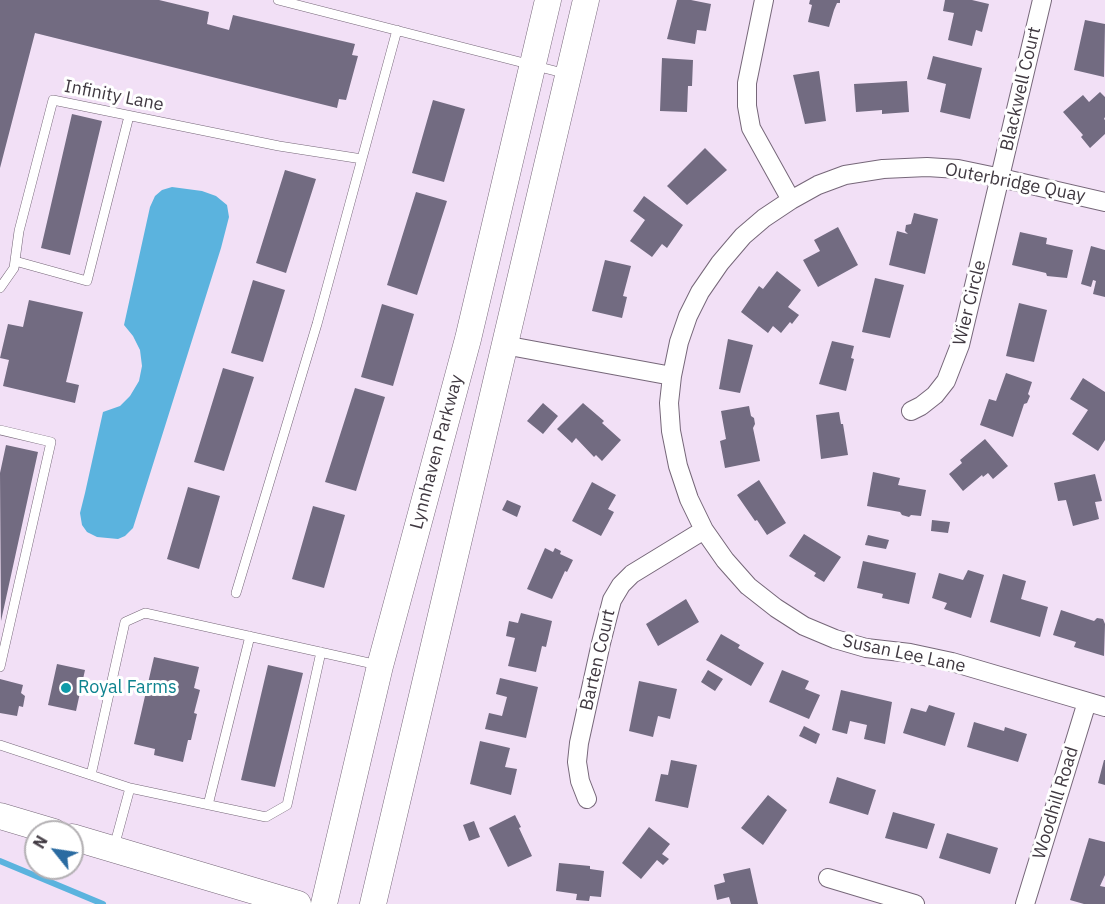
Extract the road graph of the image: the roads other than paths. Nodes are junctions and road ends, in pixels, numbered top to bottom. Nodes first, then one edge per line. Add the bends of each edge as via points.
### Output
1 (278, 0) edge
2 (549, 0) edge
3 (586, 0) edge
4 (764, 0) edge
5 (1042, 0) edge
6 (397, 30) junction
7 (533, 66) junction
8 (568, 74) junction
9 (129, 116) junction
10 (362, 159) junction
11 (1001, 178) junction
12 (791, 200) junction
13 (1105, 202) edge
14 (15, 261) junction
15 (0, 288) edge
16 (504, 345) junction
17 (672, 376) junction
18 (911, 411) dead end
19 (0, 430) edge
20 (704, 530) junction
21 (236, 593) dead end
22 (250, 636) junction
23 (321, 652) junction
24 (380, 666) junction
25 (0, 667) edge
26 (1087, 702) junction
27 (1105, 707) edge
28 (0, 745) edge
29 (91, 775) junction
30 (130, 788) junction
31 (587, 799) dead end
32 (208, 805) junction
33 (0, 816) edge
34 (24, 823) edge
35 (84, 840) edge
36 (114, 849) junction
37 (828, 878) dead end
38 (298, 904) edge
39 (324, 904) edge
40 (373, 904) edge
41 (915, 904) edge
42 (1026, 904) edge

1 - 6 lane
2 - 7 main road, Lynnhaven Parkway
3 - 8 main road
4 - 12 street via 747,83 747,106 751,128
5 - 11 street, Blackwell Court
6 - 7 lane
6 - 10 lane
7 - 8 lane
7 - 24 main road, Lynnhaven Parkway via 468,339
8 - 16 main road
9 - 10 lane, Infinity Lane
9 - 14 lane, Infinity Lane via 53,100
9 - 14 lane via 87,281
10 - 21 lane
11 - 12 street, Outerbridge Quay via 927,167 883,169 818,185
11 - 13 street, Outerbridge Quay
11 - 18 street, Wier Circle via 951,372 935,395
12 - 17 street, Outerbridge Quay via 743,236 720,262 688,316
14 - 15 lane, Infinity Lane
16 - 17 street
16 - 40 main road
17 - 20 street, Susan Lee Lane via 669,403 678,466
19 - 25 lane via 51,442
20 - 26 street, Susan Lee Lane via 748,586 804,626 866,648 952,662
20 - 31 street, Barten Court via 632,574 612,600 579,743 577,762
22 - 23 lane
22 - 29 lane via 145,613 125,622
22 - 32 lane
23 - 24 lane
23 - 32 lane via 286,805 266,817
24 - 39 main road, Lynnhaven Parkway
26 - 27 street, Susan Lee Lane
26 - 42 street, Woodhill Road
28 - 29 lane
29 - 30 lane
30 - 32 lane
30 - 36 lane
33 - 34 main road
35 - 36 main road
36 - 38 main road
37 - 41 street

